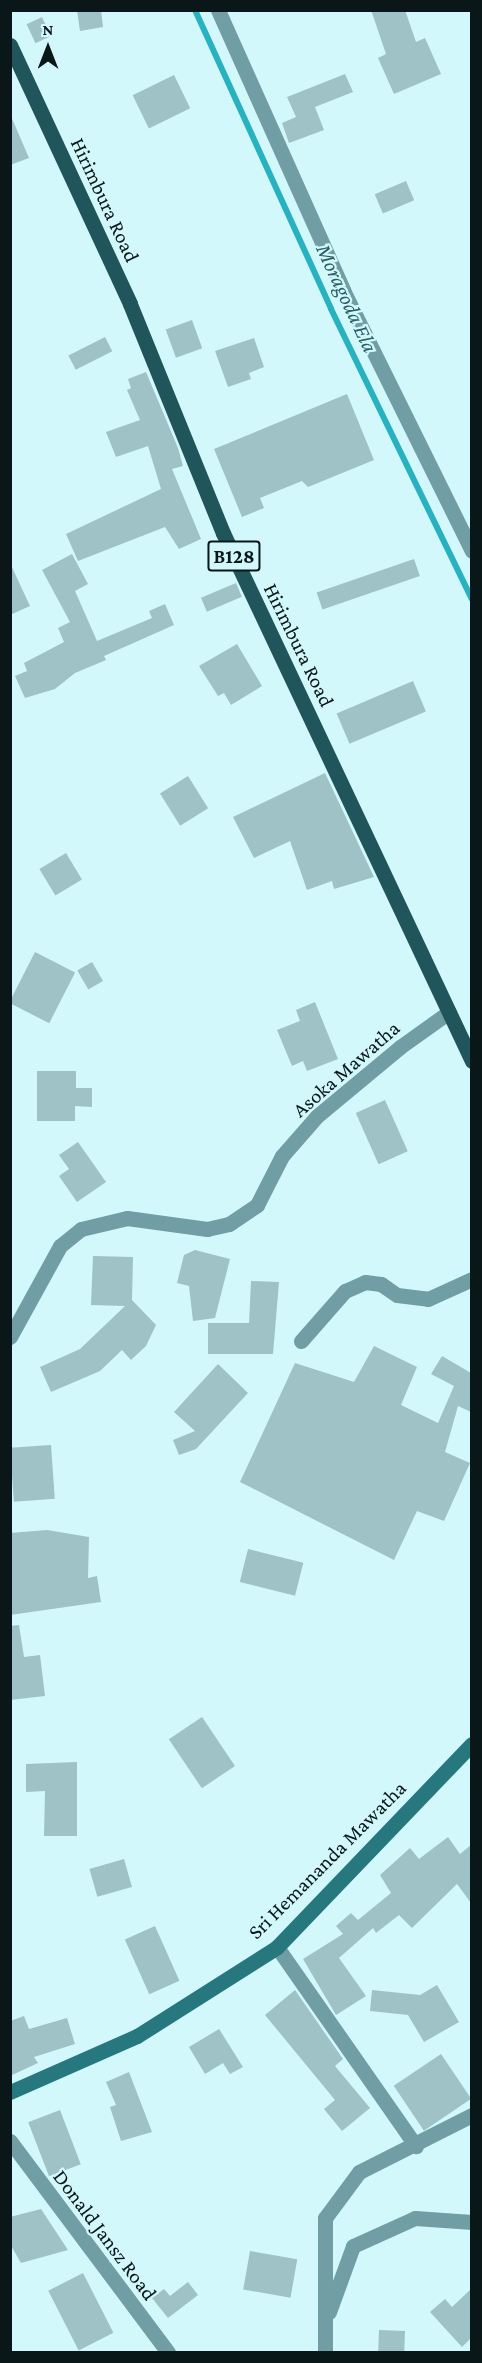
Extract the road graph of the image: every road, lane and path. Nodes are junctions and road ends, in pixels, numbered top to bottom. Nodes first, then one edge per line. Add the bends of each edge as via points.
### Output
1 (218, 10) edge
2 (10, 45) edge
3 (471, 551) edge
4 (449, 1012) junction
5 (471, 1061) edge
6 (471, 1279) edge
7 (10, 1337) edge
8 (301, 1341) dead end
9 (471, 1744) edge
10 (276, 1947) junction
11 (10, 2092) edge
12 (471, 2115) edge
13 (10, 2141) edge
14 (416, 2146) junction
15 (471, 2222) edge
16 (326, 2320) junction
17 (161, 2351) edge
18 (325, 2352) edge

1 - 3 street via 343,290
2 - 4 main road, Hirimbura Road / B128 via 130,304 223,533
4 - 5 main road, Hirimbura Road / B128
4 - 7 street, Asoka Mawatha via 317,1116 282,1156 257,1205 229,1224 207,1229 127,1218 81,1229 60,1246
6 - 8 street via 428,1299 365,1282 345,1291
9 - 10 main road, Sri Hemananda Mawatha
10 - 11 main road, Sri Hemananda Mawatha via 137,2036
10 - 14 street
12 - 14 street
13 - 17 street, Donald Jansz Road
14 - 16 street via 359,2172 325,2218
15 - 16 street via 415,2218 353,2246
16 - 18 street

